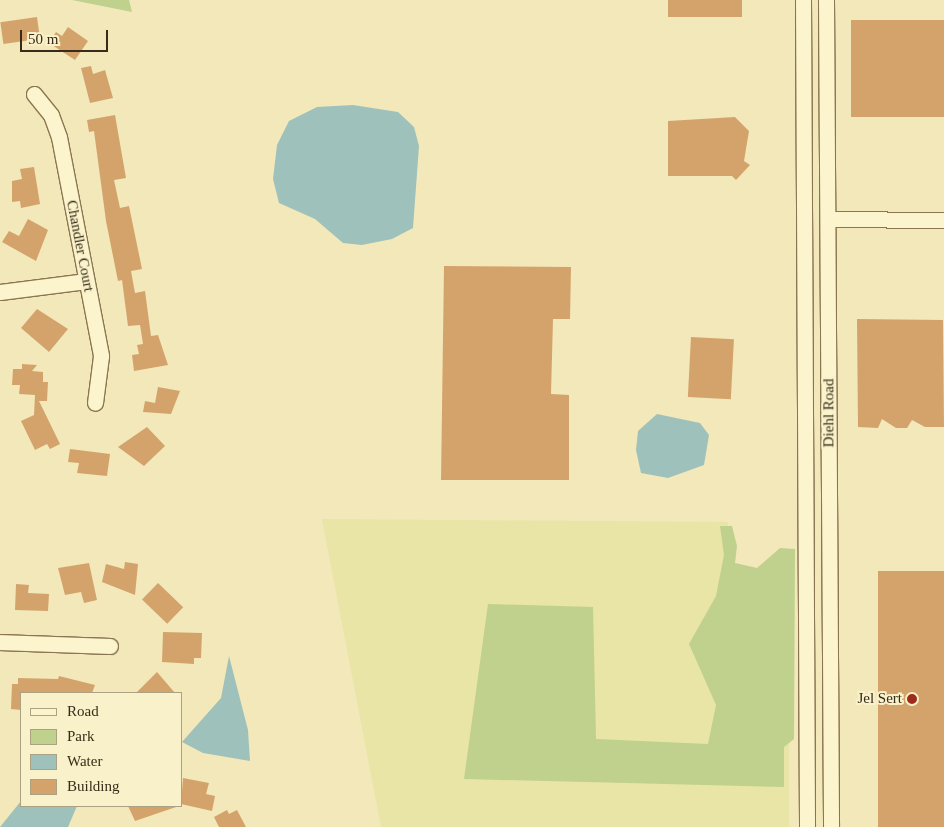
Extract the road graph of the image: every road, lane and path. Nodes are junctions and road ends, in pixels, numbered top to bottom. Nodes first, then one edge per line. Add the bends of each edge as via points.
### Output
1 (802, 0) edge
2 (826, 0) edge
3 (34, 94) dead end
4 (828, 219) junction
5 (944, 220) edge
6 (86, 281) junction
7 (0, 292) edge
8 (95, 403) dead end
9 (0, 642) edge
10 (110, 646) dead end
11 (806, 827) edge
12 (831, 827) edge

1 - 11 street, Diehl Road
2 - 4 street, Diehl Road
3 - 6 street, Chandler Court via 51,116 59,136
4 - 5 street
4 - 12 street, Diehl Road
6 - 7 street
6 - 8 street, Chandler Court via 103,367
9 - 10 street

